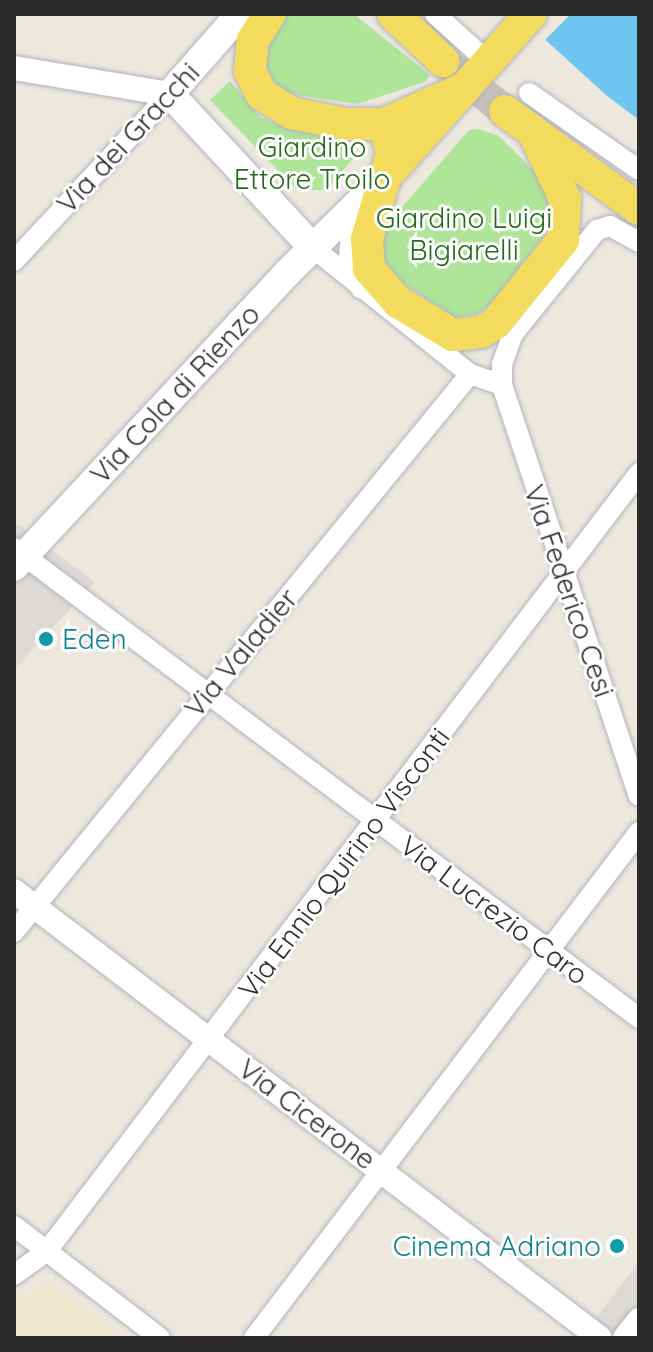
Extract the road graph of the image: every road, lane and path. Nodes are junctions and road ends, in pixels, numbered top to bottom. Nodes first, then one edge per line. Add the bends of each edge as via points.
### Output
1 (240, 14) edge
2 (270, 14) edge
3 (376, 14) edge
4 (531, 14) edge
5 (412, 19) edge
6 (496, 53) junction
7 (443, 61) tunnel mouth
8 (14, 68) edge
9 (465, 88) junction
10 (170, 94) junction
11 (517, 102) joint
12 (384, 124) junction
13 (534, 133) junction
14 (639, 170) edge
15 (387, 175) junction
16 (352, 209) junction
17 (639, 209) edge
18 (639, 242) edge
19 (312, 247) junction
20 (14, 261) edge
21 (366, 295) junction
22 (470, 374) junction
23 (502, 385) junction
24 (639, 473) edge
25 (23, 553) edge
26 (563, 577) junction
27 (209, 695) junction
28 (639, 796) edge
29 (376, 821) junction
30 (639, 832) edge
31 (14, 891) edge
32 (35, 906) junction
33 (14, 932) edge
34 (550, 952) junction
35 (639, 1018) edge
36 (208, 1039) junction
37 (383, 1172) junction
38 (14, 1226) edge
39 (47, 1251) junction
40 (14, 1275) edge
41 (639, 1320) edge
42 (160, 1338) edge
43 (254, 1338) edge
44 (600, 1338) edge
45 (625, 1338) edge

1 - 10 main road, Via dei Gracchi
2 - 12 main road via 255,34 249,57 261,94 302,115 355,125
3 - 5 main road
4 - 6 main road
5 - 6 street
5 - 7 main road
6 - 9 main road
8 - 10 street
9 - 12 main road
9 - 15 main road
10 - 19 main road
10 - 20 street, Via dei Gracchi
11 - 13 main road
11 - 14 street
12 - 15 main road via 392,147
13 - 15 main road via 565,199 565,235 506,313 481,332 438,330 372,277 366,248
13 - 17 main road
15 - 16 main road, Via Cola di Rienzo
16 - 19 main road, Via Cola di Rienzo
16 - 21 street via 349,259 353,277
18 - 23 street, Via Federico Cesi via 602,227 505,350
19 - 21 street
19 - 25 main road, Via Cola di Rienzo
21 - 22 street
22 - 23 street
22 - 27 street, Via Valadier
23 - 26 street, Via Federico Cesi
24 - 26 street, Via Ennio Quirino Visconti
25 - 27 street, Via Lucrezio Caro
26 - 28 street, Via Federico Cesi
26 - 29 street, Via Ennio Quirino Visconti
27 - 29 street, Via Lucrezio Caro
27 - 32 street, Via Valadier
29 - 34 street, Via Lucrezio Caro
29 - 36 street, Via Ennio Quirino Visconti
30 - 34 street
31 - 32 street, Via Cicerone
32 - 33 street, Via Valadier
32 - 36 street, Via Cicerone
34 - 35 street, Via Lucrezio Caro
34 - 37 street
36 - 37 street, Via Cicerone
36 - 39 street, Via Ennio Quirino Visconti
37 - 43 street
37 - 44 street, Via Cicerone
38 - 39 street
39 - 40 street, Via Ennio Quirino Visconti
39 - 42 street
41 - 45 street

